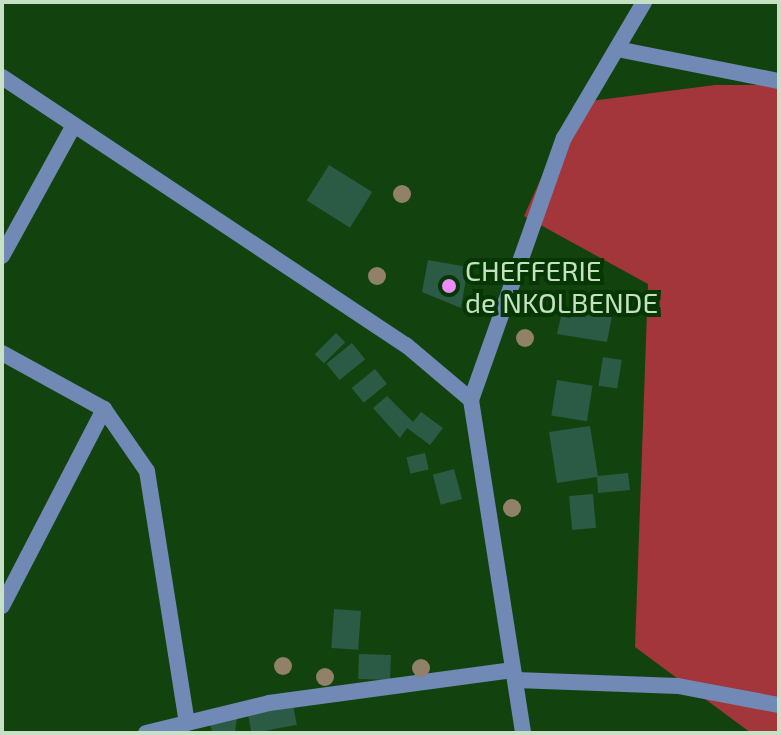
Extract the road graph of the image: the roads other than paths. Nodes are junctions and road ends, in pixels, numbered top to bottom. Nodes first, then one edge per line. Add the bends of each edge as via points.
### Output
1 (644, 2) edge
2 (617, 49) junction
3 (2, 77) edge
4 (779, 81) edge
5 (73, 127) junction
6 (2, 256) edge
7 (2, 353) edge
8 (471, 400) junction
9 (104, 409) junction
10 (2, 606) edge
11 (514, 675) junction
12 (779, 705) edge
13 (187, 723) junction
14 (146, 733) edge
15 (523, 733) edge

1 - 2 street
2 - 4 street
2 - 8 street via 564,138
3 - 5 street
5 - 6 street
5 - 8 street via 406,345
7 - 9 street
8 - 11 street
9 - 10 street
9 - 13 street via 147,471
11 - 12 street via 678,686
11 - 13 street via 442,674
11 - 15 street
13 - 14 street

